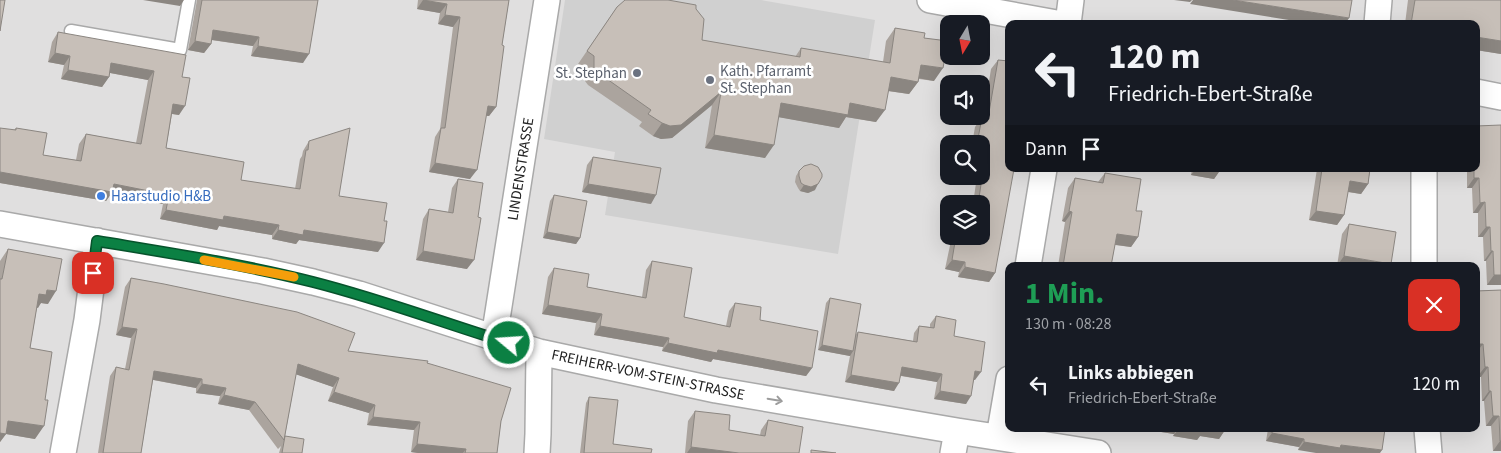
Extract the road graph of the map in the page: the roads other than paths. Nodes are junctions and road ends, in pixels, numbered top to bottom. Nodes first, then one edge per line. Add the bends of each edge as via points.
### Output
1 (188, 0) edge
2 (547, 0) edge
3 (930, 0) edge
4 (1071, 0) edge
5 (1379, 0) edge
6 (1040, 20) edge
7 (1068, 20) edge
8 (1377, 20) edge
9 (71, 31) dead end
10 (1480, 93) edge
11 (1501, 97) edge
12 (1044, 172) edge
13 (1424, 172) edge
14 (0, 224) edge
15 (97, 241) junction
16 (1029, 262) edge
17 (1424, 262) edge
18 (494, 338) junction
19 (539, 352) junction
20 (1005, 402) edge
21 (1427, 432) edge
22 (999, 437) junction
23 (955, 442) edge
24 (63, 453) edge
25 (537, 453) edge
26 (1098, 453) edge
27 (1429, 453) edge

1 - 9 lane via 180,50
2 - 18 street, LINDENSTRASSE
3 - 6 street
4 - 7 street
5 - 8 street
10 - 11 street
12 - 16 street
13 - 17 street
14 - 15 street, FREIHERR-VOM-STEIN-STRASSE
15 - 18 street, FREIHERR-VOM-STEIN-STRASSE via 313,282
15 - 24 street via 87,320
18 - 19 street, FREIHERR-VOM-STEIN-STRASSE
19 -> 23 street, FREIHERR-VOM-STEIN-STRASSE
19 - 25 street
20 - 22 street
21 - 27 street
22 - 23 street, FREIHERR-VOM-STEIN-STRASSE
22 - 26 street, FREIHERR-VOM-STEIN-STRASSE

